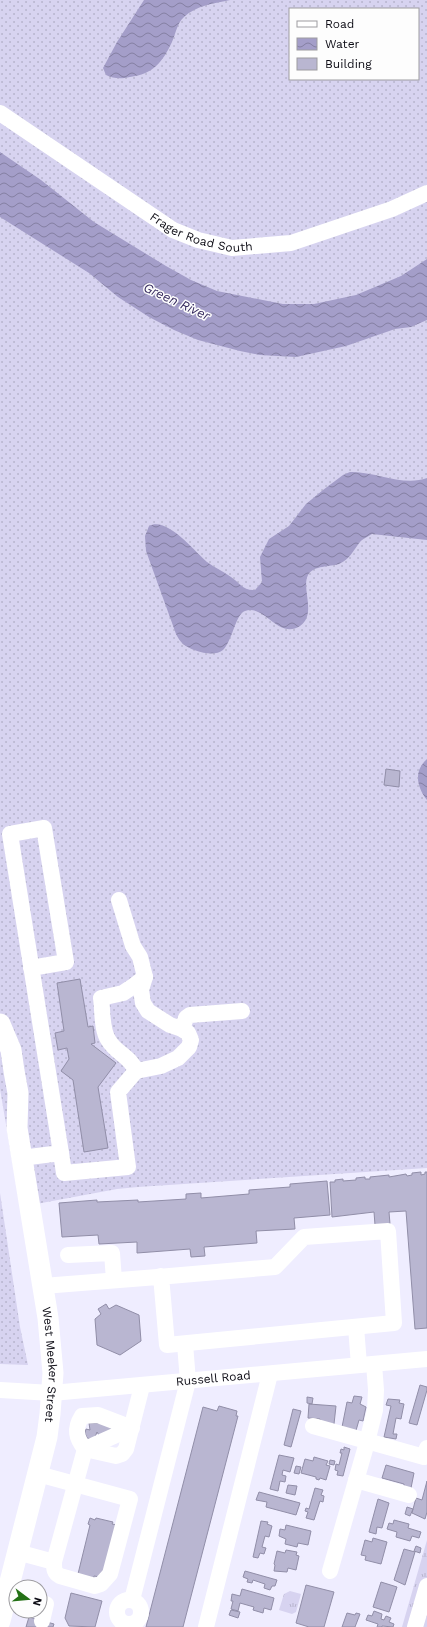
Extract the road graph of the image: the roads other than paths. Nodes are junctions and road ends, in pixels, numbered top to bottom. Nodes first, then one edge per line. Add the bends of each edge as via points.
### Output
1 (0, 113) edge
2 (427, 193) edge
3 (119, 900) dead end
4 (31, 968) junction
5 (145, 977) junction
6 (242, 1011) dead end
7 (0, 1024) edge
8 (182, 1029) junction
9 (136, 1071) junction
10 (0, 1072) edge
11 (17, 1128) junction
12 (61, 1153) junction
13 (21, 1158) junction
14 (68, 1256) dead end
15 (161, 1276) junction
16 (114, 1280) junction
17 (43, 1286) junction
18 (356, 1326) junction
19 (186, 1344) junction
20 (427, 1359) edge
21 (366, 1365) junction
22 (270, 1374) junction
23 (188, 1381) junction
24 (142, 1386) junction
25 (0, 1390) edge
26 (52, 1393) junction
27 (313, 1426) dead end
28 (132, 1428) junction
29 (367, 1442) junction
30 (427, 1448) edge
31 (85, 1449) junction
32 (38, 1474) junction
33 (356, 1480) junction
34 (75, 1485) junction
35 (409, 1494) dead end
36 (18, 1552) junction
37 (54, 1562) junction
38 (330, 1571) dead end
39 (14, 1579) edge
40 (427, 1586) edge
41 (132, 1600) dead end
42 (8, 1603) edge
43 (0, 1621) edge
44 (206, 1627) edge
45 (415, 1627) edge

1 - 2 street, Frager Road South via 173,230 198,240 232,248 291,243 392,208
3 - 5 street
4 - 4 street via 10,834 44,828 66,962
4 - 12 street
5 - 8 street via 141,990 143,1003 148,1011 170,1025
5 - 9 street via 123,993 101,998 105,1034 109,1042 133,1064
6 - 8 street via 190,1015
7 - 11 main road, West Meeker Street via 10,1050 18,1093
8 - 9 street via 191,1040 189,1047 178,1058 160,1066
9 - 12 street via 118,1092 128,1167 64,1172
10 - 11 main road, West Meeker Street via 4,1096
11 - 13 main road, West Meeker Street
12 - 13 street
13 - 17 main road, West Meeker Street
14 - 16 street via 112,1253
15 - 16 street
15 - 18 street via 275,1267 304,1237 388,1231 394,1323
15 - 19 street via 167,1346
16 - 17 street
17 - 26 main road, West Meeker Street via 52,1361
18 - 19 street
18 - 21 street
19 - 23 street
20 - 21 street, Russell Road
21 - 22 street, Russell Road
21 - 29 street via 376,1390
22 - 23 street, Russell Road
22 - 44 street
23 - 24 street, Russell Road
23 - 41 street
24 - 26 street, Russell Road
24 - 28 street
25 - 26 street, Russell Road
26 - 32 main road, West Meeker Street
27 - 29 street
28 - 31 street via 122,1454 116,1456
28 - 31 street via 98,1415 82,1416 78,1427 78,1439
29 - 30 street via 424,1457
29 - 33 street
31 - 34 street
32 - 34 street
32 - 36 main road, West Meeker Street
33 - 35 street
33 - 38 street
34 - 37 street
34 - 37 street via 130,1499 110,1574 96,1586 56,1574
36 - 37 street
36 - 39 main road, West Meeker Street
40 - 45 street
42 - 43 main road, West Meeker Street

